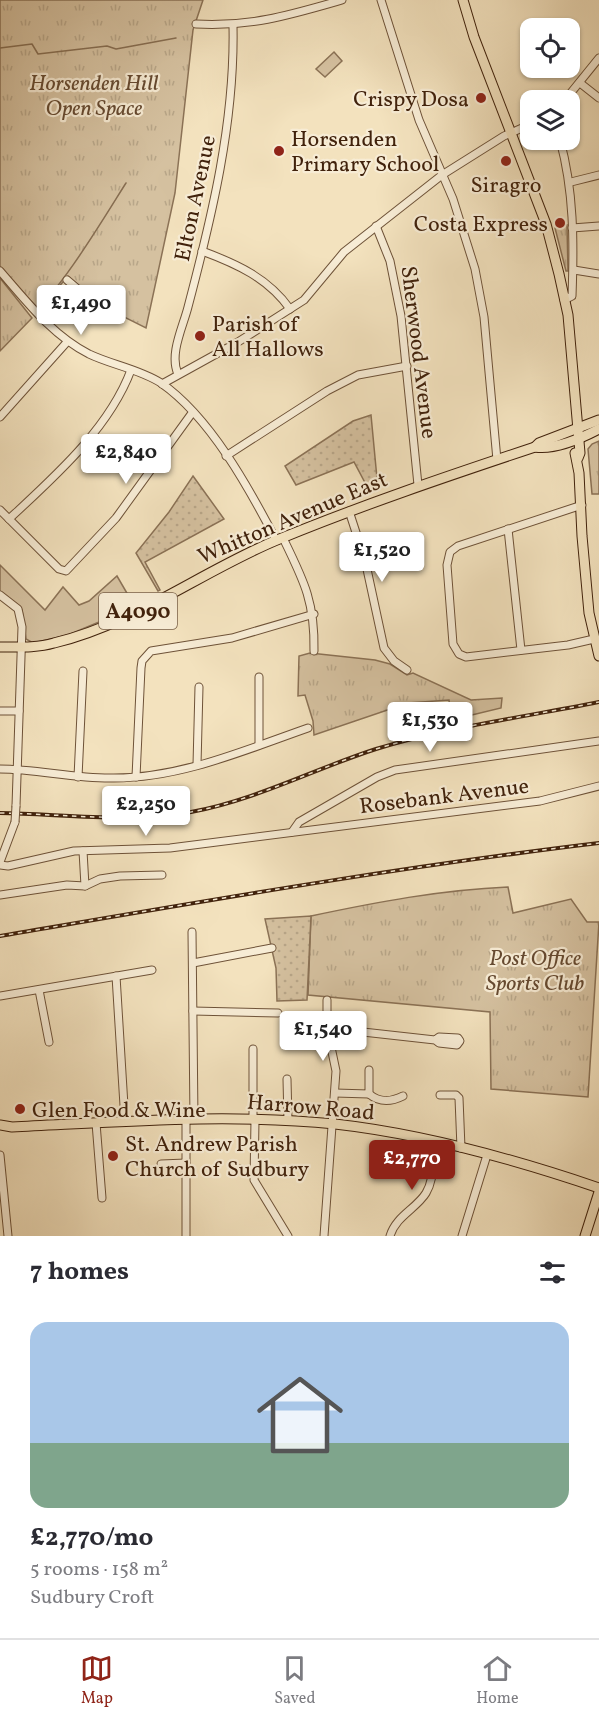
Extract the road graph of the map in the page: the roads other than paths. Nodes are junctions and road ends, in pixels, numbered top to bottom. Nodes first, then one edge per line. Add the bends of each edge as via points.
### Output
1 (342, 0) edge
2 (381, 0) edge
3 (463, 0) edge
4 (196, 24) dead end
5 (233, 26) junction
6 (599, 58) edge
7 (580, 83) junction
8 (574, 90) edge
9 (599, 98) edge
10 (520, 129) edge
11 (512, 133) junction
12 (563, 150) edge
13 (442, 174) junction
14 (599, 175) edge
15 (571, 182) junction
16 (376, 226) junction
17 (599, 226) edge
18 (572, 228) junction
19 (202, 251) junction
20 (574, 270) junction
21 (0, 271) edge
22 (599, 274) edge
23 (67, 280) dead end
24 (568, 298) junction
25 (93, 302) dead end
26 (290, 309) junction
27 (67, 342) junction
28 (407, 366) junction
29 (131, 370) junction
30 (178, 374) junction
31 (162, 384) junction
32 (192, 413) junction
33 (0, 417) edge
34 (599, 420) edge
35 (599, 429) edge
36 (576, 434) junction
37 (226, 456) junction
38 (497, 460) junction
39 (418, 485) junction
40 (582, 505) junction
41 (0, 510) edge
42 (349, 511) junction
43 (9, 519) junction
44 (508, 529) junction
45 (279, 539) junction
46 (0, 595) edge
47 (314, 614) junction
48 (594, 639) junction
49 (0, 647) edge
50 (22, 647) junction
51 (521, 650) junction
52 (314, 651) dead end
53 (599, 656) edge
54 (407, 670) dead end
55 (83, 671) dead end
56 (259, 676) dead end
57 (199, 687) dead end
58 (0, 711) edge
59 (19, 711) junction
60 (308, 728) dead end
61 (599, 741) edge
62 (259, 745) junction
63 (197, 765) junction
64 (0, 769) edge
65 (16, 769) junction
66 (78, 777) junction
67 (136, 777) junction
68 (599, 786) edge
69 (292, 832) junction
70 (83, 851) junction
71 (0, 863) edge
72 (162, 874) dead end
73 (85, 886) junction
74 (0, 895) edge
75 (192, 932) dead end
76 (272, 948) dead end
77 (193, 963) junction
78 (152, 970) dead end
79 (116, 976) junction
80 (39, 990) junction
81 (0, 996) edge
82 (327, 1000) dead end
83 (193, 1011) junction
84 (278, 1013) dead end
85 (327, 1029) junction
86 (435, 1040) dead end
87 (49, 1042) dead end
88 (253, 1049) dead end
89 (369, 1070) dead end
90 (287, 1079) dead end
91 (334, 1093) junction
92 (369, 1094) junction
93 (440, 1095) dead end
94 (403, 1096) dead end
95 (190, 1119) junction
96 (254, 1120) junction
97 (288, 1121) junction
98 (125, 1122) junction
99 (96, 1123) junction
100 (334, 1124) junction
101 (3, 1125) edge
102 (437, 1142) junction
103 (461, 1148) junction
104 (0, 1155) edge
105 (487, 1155) junction
106 (186, 1163) junction
107 (161, 1164) dead end
108 (239, 1169) dead end
109 (254, 1171) junction
110 (599, 1190) edge
111 (102, 1198) dead end
112 (596, 1210) edge
113 (3, 1219) edge
114 (9, 1234) edge
115 (186, 1236) edge
116 (288, 1236) edge
117 (324, 1236) edge
118 (390, 1236) edge
119 (462, 1236) edge
120 (585, 1236) edge

1 - 5 street
2 - 13 street via 418,120
3 - 11 main road
4 - 5 street
5 - 19 street, Elton Avenue via 230,114
6 - 7 street
7 - 8 street
7 - 9 street
10 - 11 street
11 - 13 street
11 - 24 main road
12 - 15 street
13 - 16 street
13 - 38 street via 475,269 487,342
14 - 15 street
15 - 18 street
16 - 26 street via 344,252 309,296
16 - 28 street, Sherwood Avenue via 394,273
17 - 18 street
18 - 20 street
19 - 26 street via 249,271 271,287
19 - 30 street, Elton Avenue via 175,356
20 - 22 street
20 - 24 street
21 - 27 street
23 - 25 street
24 - 36 main road
26 - 30 street
27 - 29 street
27 - 33 street
28 - 37 street via 358,375
28 - 39 street, Sherwood Avenue
29 - 31 street
29 - 43 street via 81,448
30 - 31 street
31 - 32 street
32 - 37 street
32 - 43 street via 116,518 70,568 64,571
34 - 36 main road, A4090
35 - 36 main road, A4090
36 - 38 main road, Whitton Avenue East / A4090 via 539,442 535,447
36 - 40 main road
37 - 45 street
38 - 39 main road, Whitton Avenue East / A4090
39 - 42 main road, Whitton Avenue East / A4090
40 - 44 street
40 - 48 main road via 582,542
41 - 43 street
42 - 45 main road, Whitton Avenue East / A4090
42 - 54 street via 365,560 384,648 394,662
44 - 51 street
44 - 51 street via 454,549 447,565 453,644 466,657
45 - 47 street via 304,582
45 - 50 main road, Whitton Avenue East / A4090 via 102,626 54,644
46 - 50 street via 15,605 20,614
47 - 52 street
47 - 67 street via 257,632 151,651 141,668
48 - 51 street
48 - 53 main road
49 - 50 main road, Whitton Avenue East / A4090
50 - 59 street
55 - 66 street
56 - 62 street
57 - 63 street
58 - 59 street
59 - 65 street
60 - 62 street
61 - 69 street via 386,773 299,822
62 - 63 street
63 - 67 street
64 - 65 street
65 - 66 street
65 - 71 street, bridge via 15,822
66 - 67 street
68 - 69 street, Rosebank Avenue via 540,801
69 - 70 street, Rosebank Avenue via 170,848
70 - 71 street, Rosebank Avenue
70 - 73 street
72 - 73 street via 100,879
73 - 74 street
75 - 77 street
76 - 77 street
77 - 83 street
78 - 79 street
79 - 80 street
79 - 98 street
80 - 81 street
80 - 87 street
82 - 85 street
83 - 84 street
83 - 95 street
85 - 86 street
85 - 91 street via 335,1058
88 - 96 street
89 - 92 street
90 - 97 street
91 - 92 street
91 - 100 street
92 - 94 street via 382,1101
93 - 103 street via 459,1098
95 - 96 main road, Harrow Road
95 - 98 main road, Harrow Road
95 - 106 street
96 - 97 main road, Harrow Road
96 - 109 street
97 - 100 main road, Harrow Road
98 - 99 main road, Harrow Road
99 - 101 main road, Harrow Road
99 - 111 street
100 - 102 main road, Harrow Road
100 - 117 street
102 - 103 main road, Harrow Road
102 - 118 street via 426,1194 400,1219
103 - 105 main road, Harrow Road
104 - 113 street
105 - 110 main road, Harrow Road
105 - 119 street
106 - 107 street
106 - 115 street
108 - 109 street
109 - 116 street via 254,1180
110 - 112 main road
112 - 120 main road
113 - 114 street

